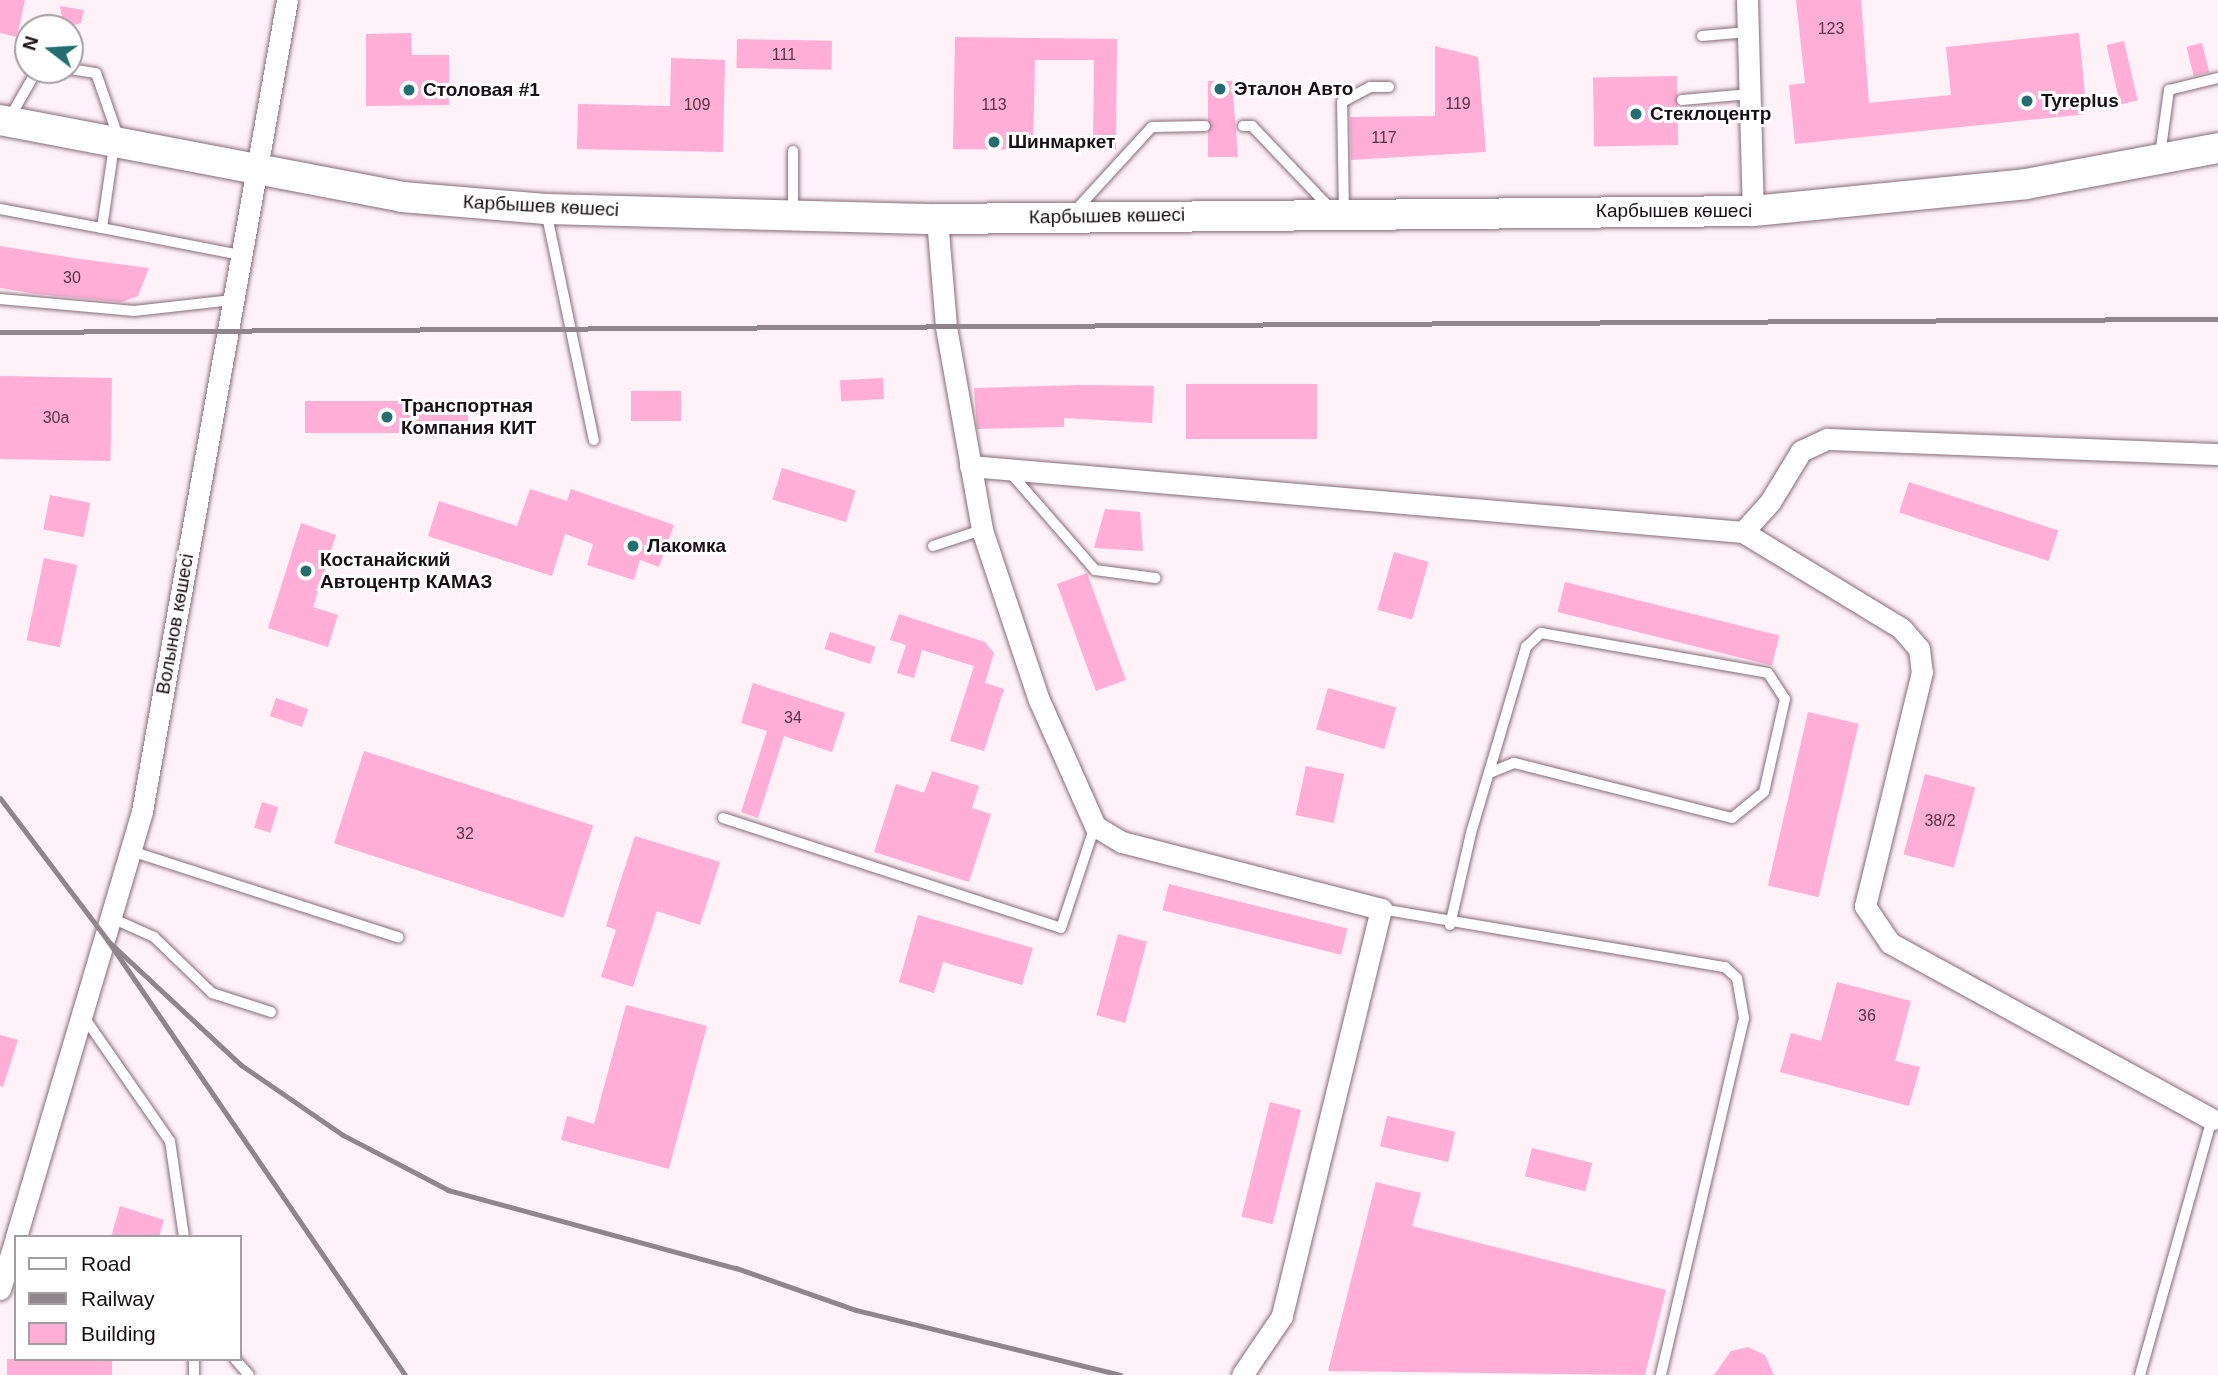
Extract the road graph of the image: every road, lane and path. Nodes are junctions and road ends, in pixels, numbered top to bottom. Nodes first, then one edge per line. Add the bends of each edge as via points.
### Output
1 (287, 0) edge
2 (1747, 0) edge
3 (1748, 32) junction
4 (1702, 36) dead end
5 (84, 71) edge
6 (2218, 78) edge
7 (28, 84) edge
8 (1390, 87) dead end
9 (1750, 94) junction
10 (1682, 100) dead end
11 (4, 121) edge
12 (1243, 126) dead end
13 (1205, 127) dead end
14 (118, 147) junction
15 (2218, 148) edge
16 (793, 151) dead end
17 (2159, 162) junction
18 (257, 174) junction
19 (0, 209) edge
20 (546, 209) junction
21 (1754, 211) junction
22 (1339, 212) junction
23 (793, 217) junction
24 (1070, 217) junction
25 (937, 219) junction
26 (102, 228) junction
27 (241, 256) junction
28 (0, 299) edge
29 (232, 300) junction
30 (594, 440) dead end
31 (2218, 454) edge
32 (970, 466) junction
33 (1007, 469) junction
34 (982, 530) junction
35 (1742, 532) junction
36 (933, 546) dead end
37 (1155, 578) dead end
38 (1492, 772) junction
39 (723, 818) dead end
40 (1095, 826) junction
41 (131, 851) junction
42 (1381, 909) junction
43 (114, 919) junction
44 (1450, 925) junction
45 (398, 937) dead end
46 (271, 1012) dead end
47 (84, 1017) junction
48 (2212, 1119) joint
49 (17, 1235) edge
50 (184, 1235) edge
51 (14, 1244) edge
52 (0, 1289) edge
53 (237, 1361) edge
54 (249, 1375) edge
55 (1242, 1375) edge
56 (1661, 1375) edge
57 (2140, 1375) edge

1 - 18 street, Волынов көшесі
2 - 3 street
3 - 4 lane
3 - 9 street
5 - 14 lane via 96,73
6 - 17 lane via 2169,90
7 - 11 lane
8 - 22 lane via 1370,87 1342,102
9 - 10 lane
9 - 21 street
11 - 14 main road, Карбышев көшесі
12 - 22 lane via 1252,126
13 - 24 lane via 1152,127
14 - 18 main road, Карбышев көшесі
14 - 26 lane
15 - 17 main road, Карбышев көшесі
16 - 23 lane
17 - 21 main road, Карбышев көшесі via 2026,184
18 - 20 main road, Карбышев көшесі via 402,197
18 - 27 street, Волынов көшесі
19 - 26 lane
20 - 23 main road, Карбышев көшесі
20 - 30 lane
21 - 22 main road, Карбышев көшесі
22 - 24 main road, Карбышев көшесі
23 - 25 main road, Карбышев көшесі
24 - 25 main road, Карбышев көшесі
25 - 32 street
26 - 27 lane
27 - 29 street, Волынов көшесі
28 - 29 lane via 134,311
29 - 41 street, Волынов көшесі
31 - 35 street via 1827,439 1801,451 1770,502
32 - 33 street
32 - 34 street
33 - 35 street
33 - 37 lane via 1095,570
34 - 36 lane
34 - 40 street via 1039,700
35 - 48 street via 1901,628 1919,649 1922,672 1865,906 1890,943
38 - 38 lane via 1514,763 1732,818 1764,792 1784,699 1768,673 1541,633 1527,647
38 - 44 lane
39 - 40 lane via 1061,928
40 - 42 street via 1122,842
41 - 43 street, Волынов көшесі
41 - 45 lane
42 - 44 lane
42 - 55 street via 1282,1316
43 - 46 lane via 154,937 212,993
43 - 47 street, Волынов көшесі
44 - 56 lane via 1725,968 1737,978 1744,1018
47 - 49 street, Волынов көшесі
47 - 50 lane via 170,1141
48 - 57 lane
51 - 52 street, Волынов көшесі
53 - 54 lane

